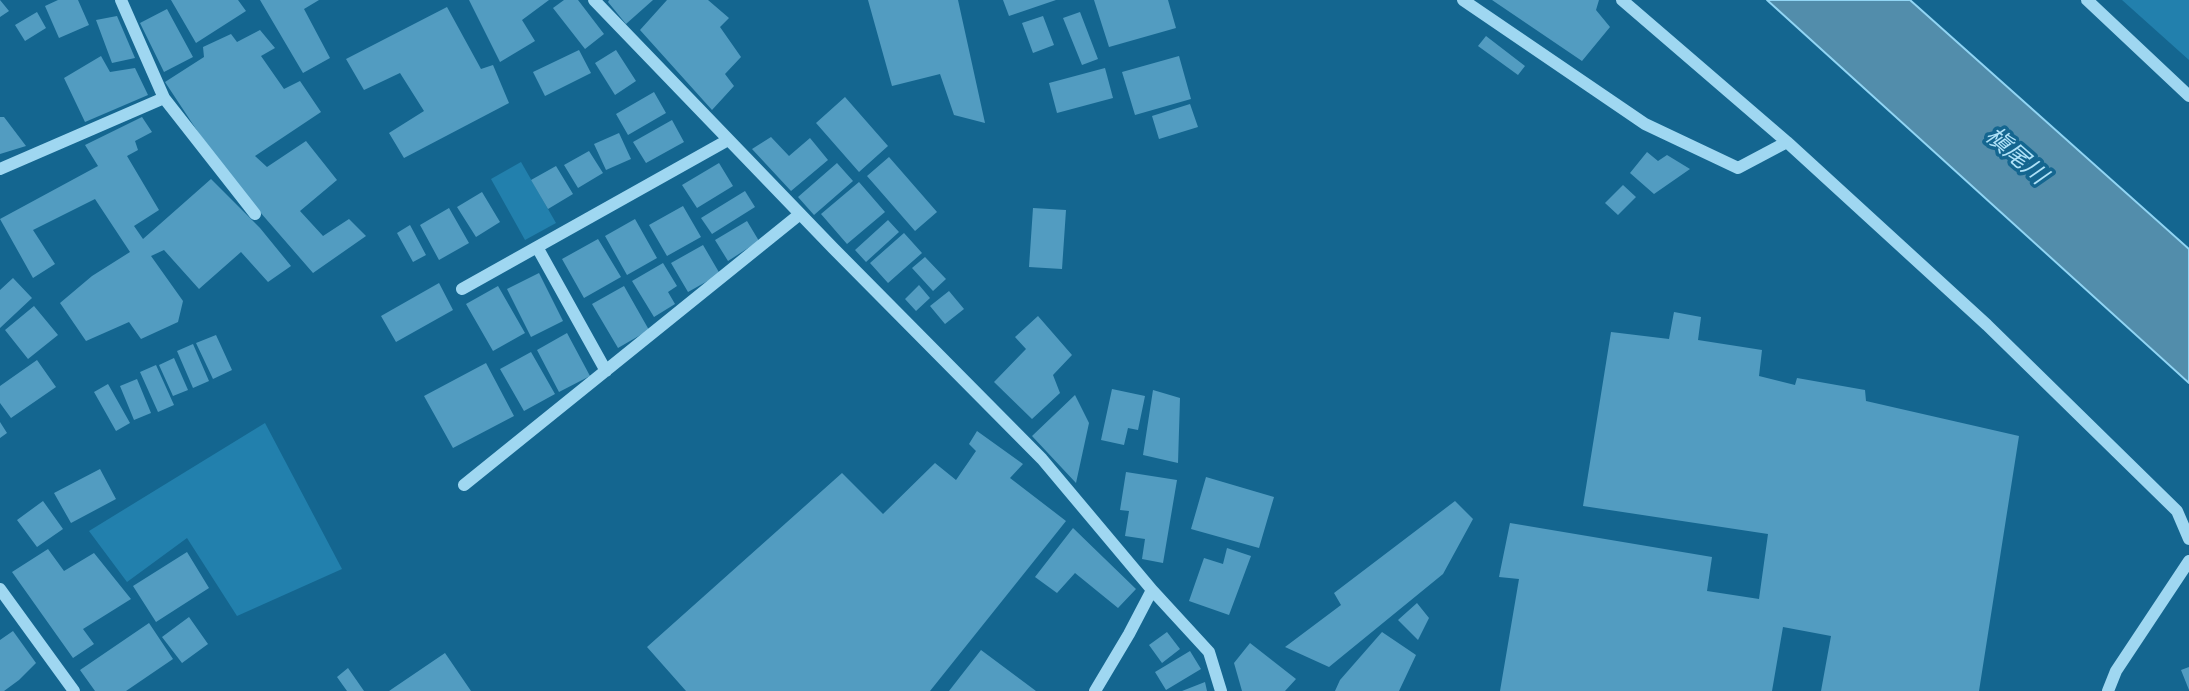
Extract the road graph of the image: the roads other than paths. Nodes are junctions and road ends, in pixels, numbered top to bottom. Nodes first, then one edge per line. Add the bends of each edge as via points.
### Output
1 (121, 0) edge
2 (594, 0) edge
3 (1463, 0) edge
4 (1622, 0) edge
5 (2087, 0) edge
6 (2189, 96) edge
7 (164, 98) junction
8 (728, 140) junction
9 (1787, 142) junction
10 (0, 169) edge
11 (255, 214) dead end
12 (800, 214) junction
13 (537, 247) junction
14 (462, 289) dead end
15 (606, 371) junction
16 (464, 485) dead end
17 (2189, 539) edge
18 (2189, 561) edge
19 (0, 589) edge
20 (1152, 590) junction
21 (74, 691) edge
22 (1095, 691) edge
23 (1221, 691) edge
24 (2108, 691) edge

1 - 7 street
2 - 8 street
3 - 9 street via 1645,124 1738,168
4 - 9 street
5 - 6 street
7 - 10 street
7 - 11 street
8 - 12 street
8 - 13 street
9 - 17 street via 1987,326 2177,511
12 - 15 street
12 - 20 street via 1042,459
13 - 14 street
13 - 15 street
15 - 16 street
18 - 24 street via 2116,671
19 - 21 street
20 - 22 street
20 - 23 street via 1209,652

